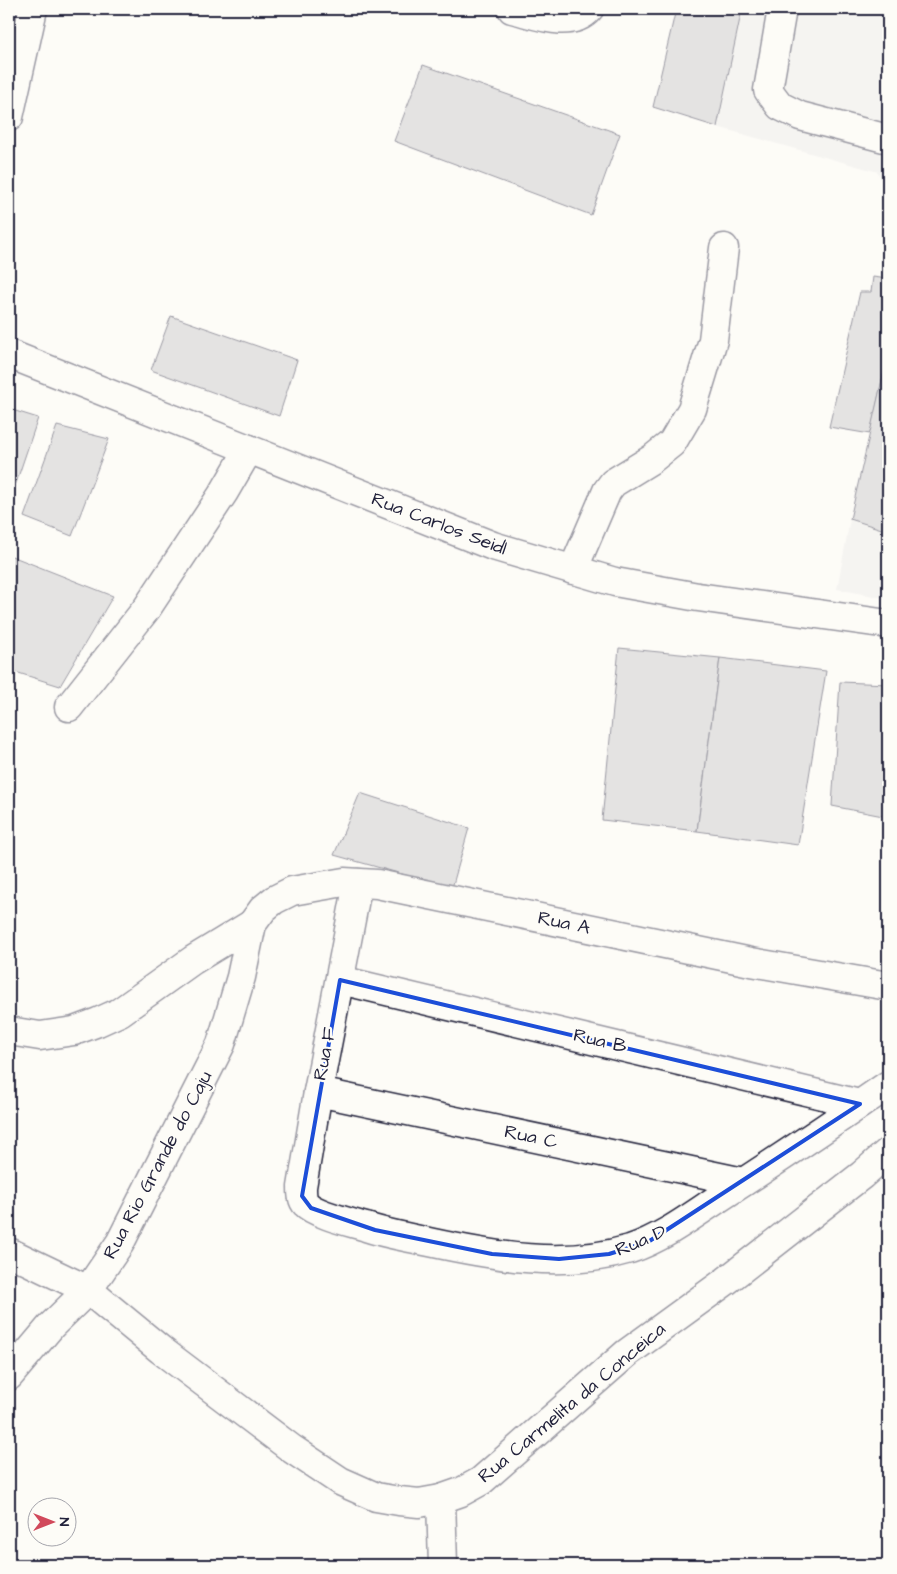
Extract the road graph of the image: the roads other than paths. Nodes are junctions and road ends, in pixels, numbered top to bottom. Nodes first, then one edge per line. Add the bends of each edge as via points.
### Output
1 (33, 9) edge
2 (512, 9) edge
3 (589, 9) edge
4 (782, 9) edge
5 (9, 117) edge
6 (888, 139) edge
7 (724, 248) dead end
8 (9, 354) edge
9 (249, 449) junction
10 (573, 570) junction
11 (888, 624) edge
12 (69, 707) dead end
13 (358, 883) junction
14 (252, 924) junction
15 (340, 980) junction
16 (888, 986) edge
17 (9, 1031) edge
18 (888, 1085) edge
19 (318, 1092) junction
20 (860, 1104) junction
21 (888, 1152) edge
22 (743, 1182) junction
23 (326, 1214) joint
24 (9, 1252) edge
25 (88, 1290) junction
26 (9, 1376) edge
27 (442, 1499) junction
28 (443, 1565) edge

1 - 5 street
2 - 3 street via 570,19
4 - 6 street via 768,90 780,106 800,116
7 - 10 street via 713,340 692,409 672,442 607,491
8 - 9 street, Rua Carlos Seidl
9 - 10 street, Rua Carlos Seidl via 494,546
9 - 12 street via 147,608
10 - 11 street, Rua Carlos Seidl via 616,582 698,597
13 - 14 street, Rua A via 323,884 292,891 262,909
13 - 15 street, Rua F
13 - 16 street, Rua A via 386,886 751,962
14 - 17 street via 192,960 120,1012 98,1022 74,1031 40,1036
14 - 25 street, Rua Rio Grande do Caju via 241,977 221,1044 120,1243
15 - 19 street, Rua F
15 - 20 street, Rua B
18 - 20 street, Rua D
19 - 22 street, Rua C
19 - 23 street, Rua F via 302,1196 305,1204
20 - 22 street, Rua D
21 - 27 street, Rua Carmelita da Conceica via 726,1281 626,1353 481,1481
22 - 23 street, Rua D via 648,1242 609,1254 559,1259 528,1259 443,1245 375,1230
24 - 25 street, Rua Carmelita da Conceica
25 - 26 street, Rua Rio Grande do Caju via 51,1326
25 - 27 street, Rua Carmelita da Conceica via 292,1450 340,1481 376,1497 419,1503
27 - 28 street

